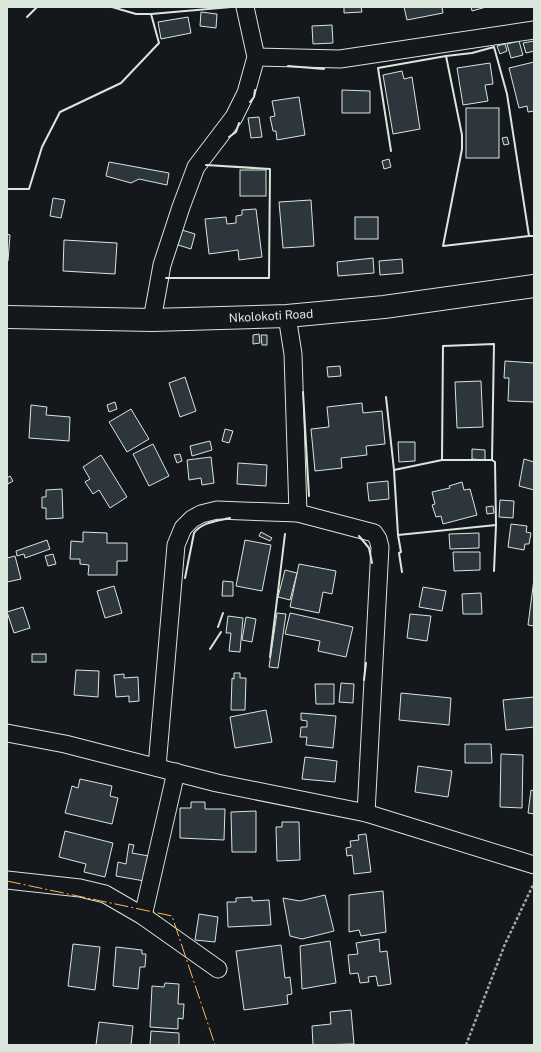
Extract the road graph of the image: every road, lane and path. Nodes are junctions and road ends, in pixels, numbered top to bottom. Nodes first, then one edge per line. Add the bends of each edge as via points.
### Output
1 (245, 7) edge
2 (534, 30) edge
3 (256, 57) junction
4 (534, 286) edge
5 (287, 316) junction
6 (7, 317) edge
7 (152, 320) junction
8 (298, 513) junction
9 (7, 733) edge
10 (157, 767) junction
11 (176, 772) junction
12 (366, 813) junction
13 (534, 865) edge
14 (7, 880) edge
15 (534, 882) edge
16 (143, 916) junction
17 (218, 969) dead end
18 (466, 1045) edge

1 - 3 street
2 - 3 street via 340,59
3 - 7 street via 246,92 234,117 196,167 162,264
4 - 5 main road, Nkolokoti Road via 384,307
5 - 7 main road, Nkolokoti Road
5 - 8 street via 293,354
6 - 7 main road, Nkolokoti Road
8 - 10 street via 217,510 201,514 183,528 176,545
8 - 12 street via 374,533 380,547
9 - 10 street via 65,744
10 - 11 street
11 - 12 street via 217,783
11 - 16 street
12 - 13 street
14 - 16 street via 80,888 105,894
15 - 18 path via 505,944
16 - 17 street

